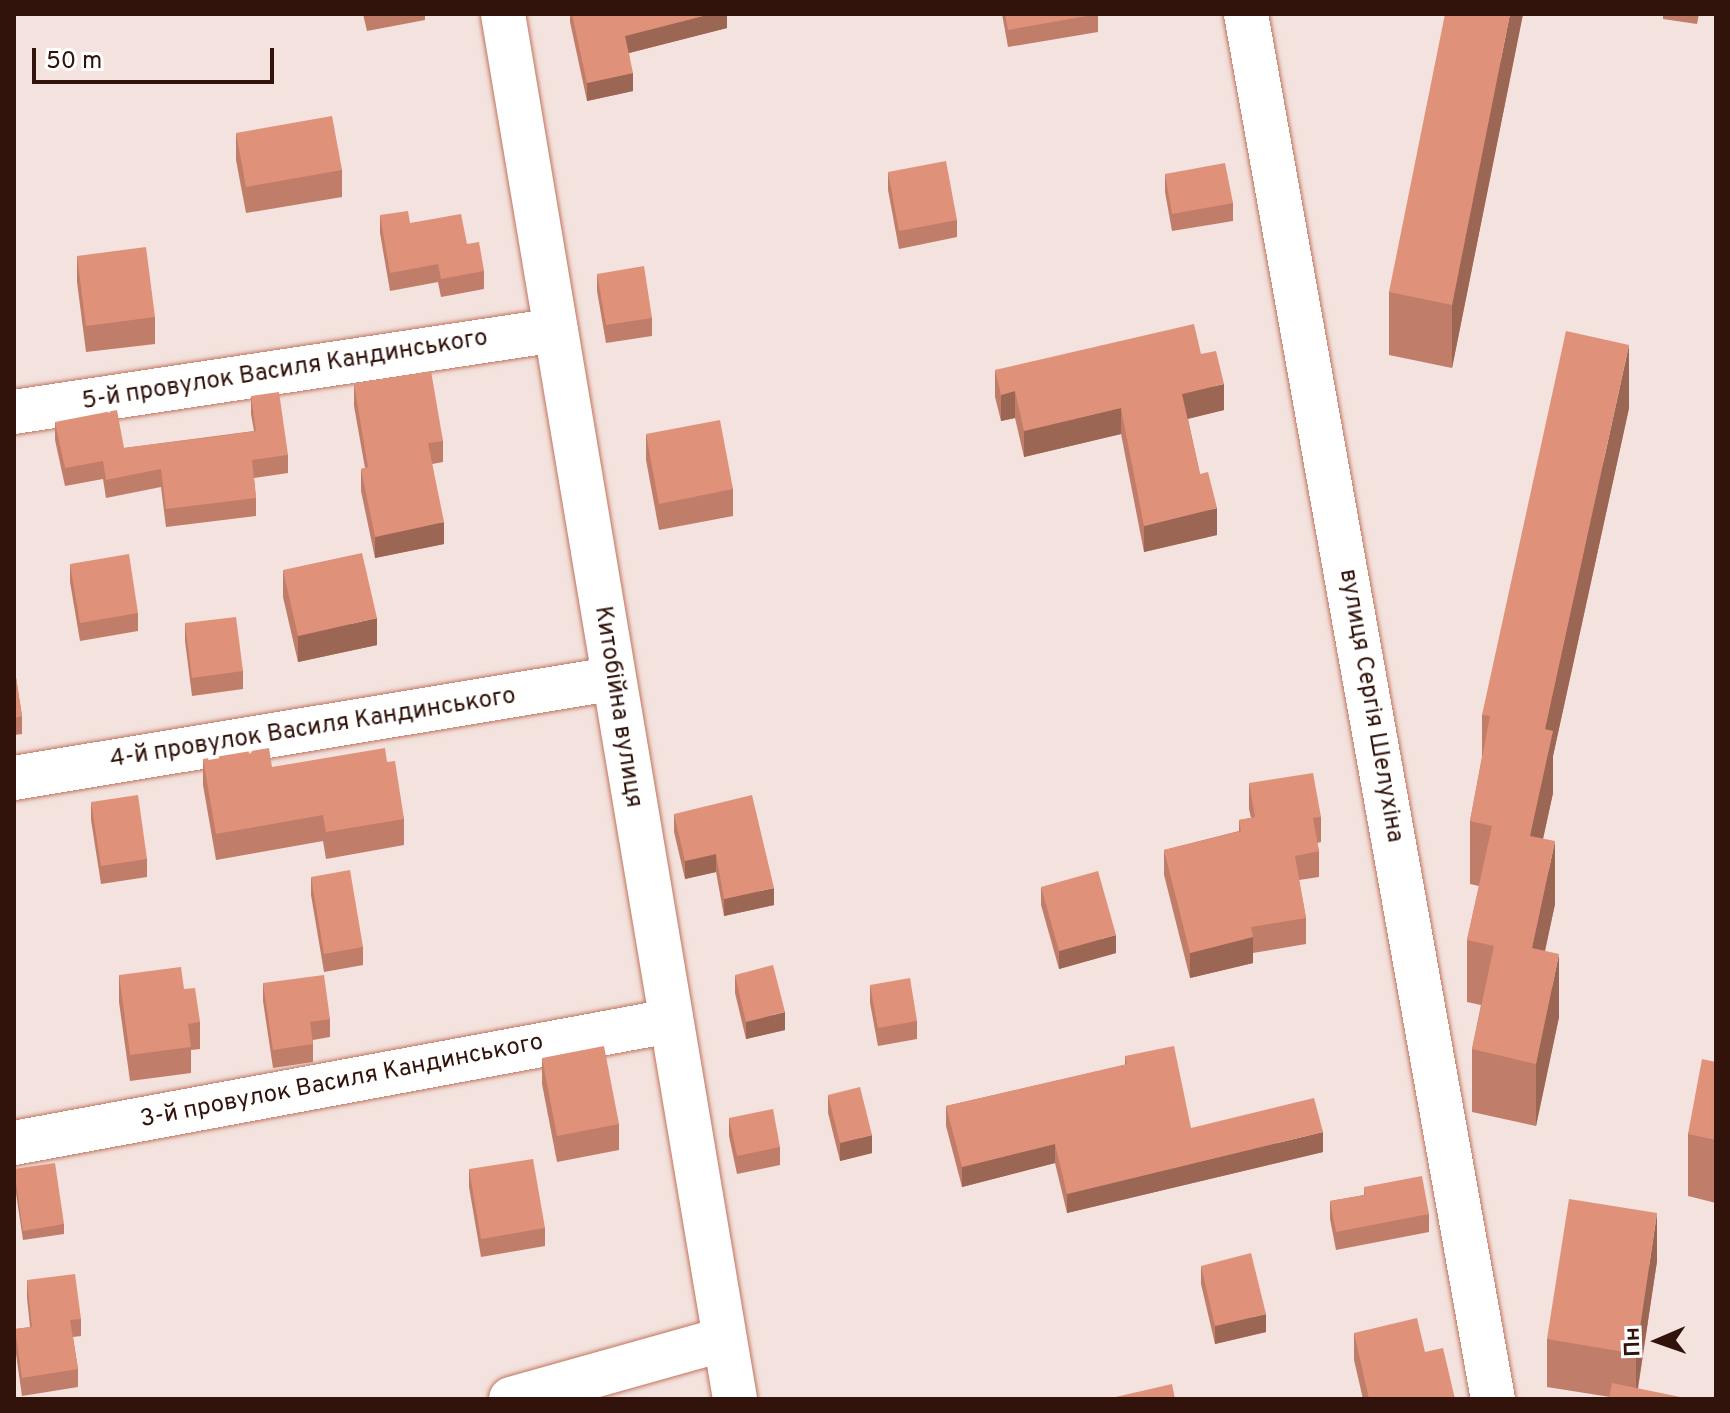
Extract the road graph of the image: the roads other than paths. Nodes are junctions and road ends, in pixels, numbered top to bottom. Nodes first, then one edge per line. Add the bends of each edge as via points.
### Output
1 (503, 14) edge
2 (1246, 14) edge
3 (556, 330) junction
4 (14, 412) edge
5 (611, 679) junction
6 (14, 778) edge
7 (670, 1021) junction
8 (14, 1143) edge
9 (724, 1339) junction
10 (511, 1399) edge
11 (735, 1399) edge
12 (1493, 1399) edge

1 - 3 street, Китобійна вулиця
2 - 12 street, вулиця Сергія Шелухіна
3 - 4 street, 5-й провулок Василя Кандинського
3 - 5 street, Китобійна вулиця
5 - 6 street, 4-й провулок Василя Кандинського
5 - 7 street, Китобійна вулиця
7 - 8 street, 3-й провулок Василя Кандинського
7 - 9 street, Китобійна вулиця
9 - 10 street
9 - 11 street, Китобійна вулиця

